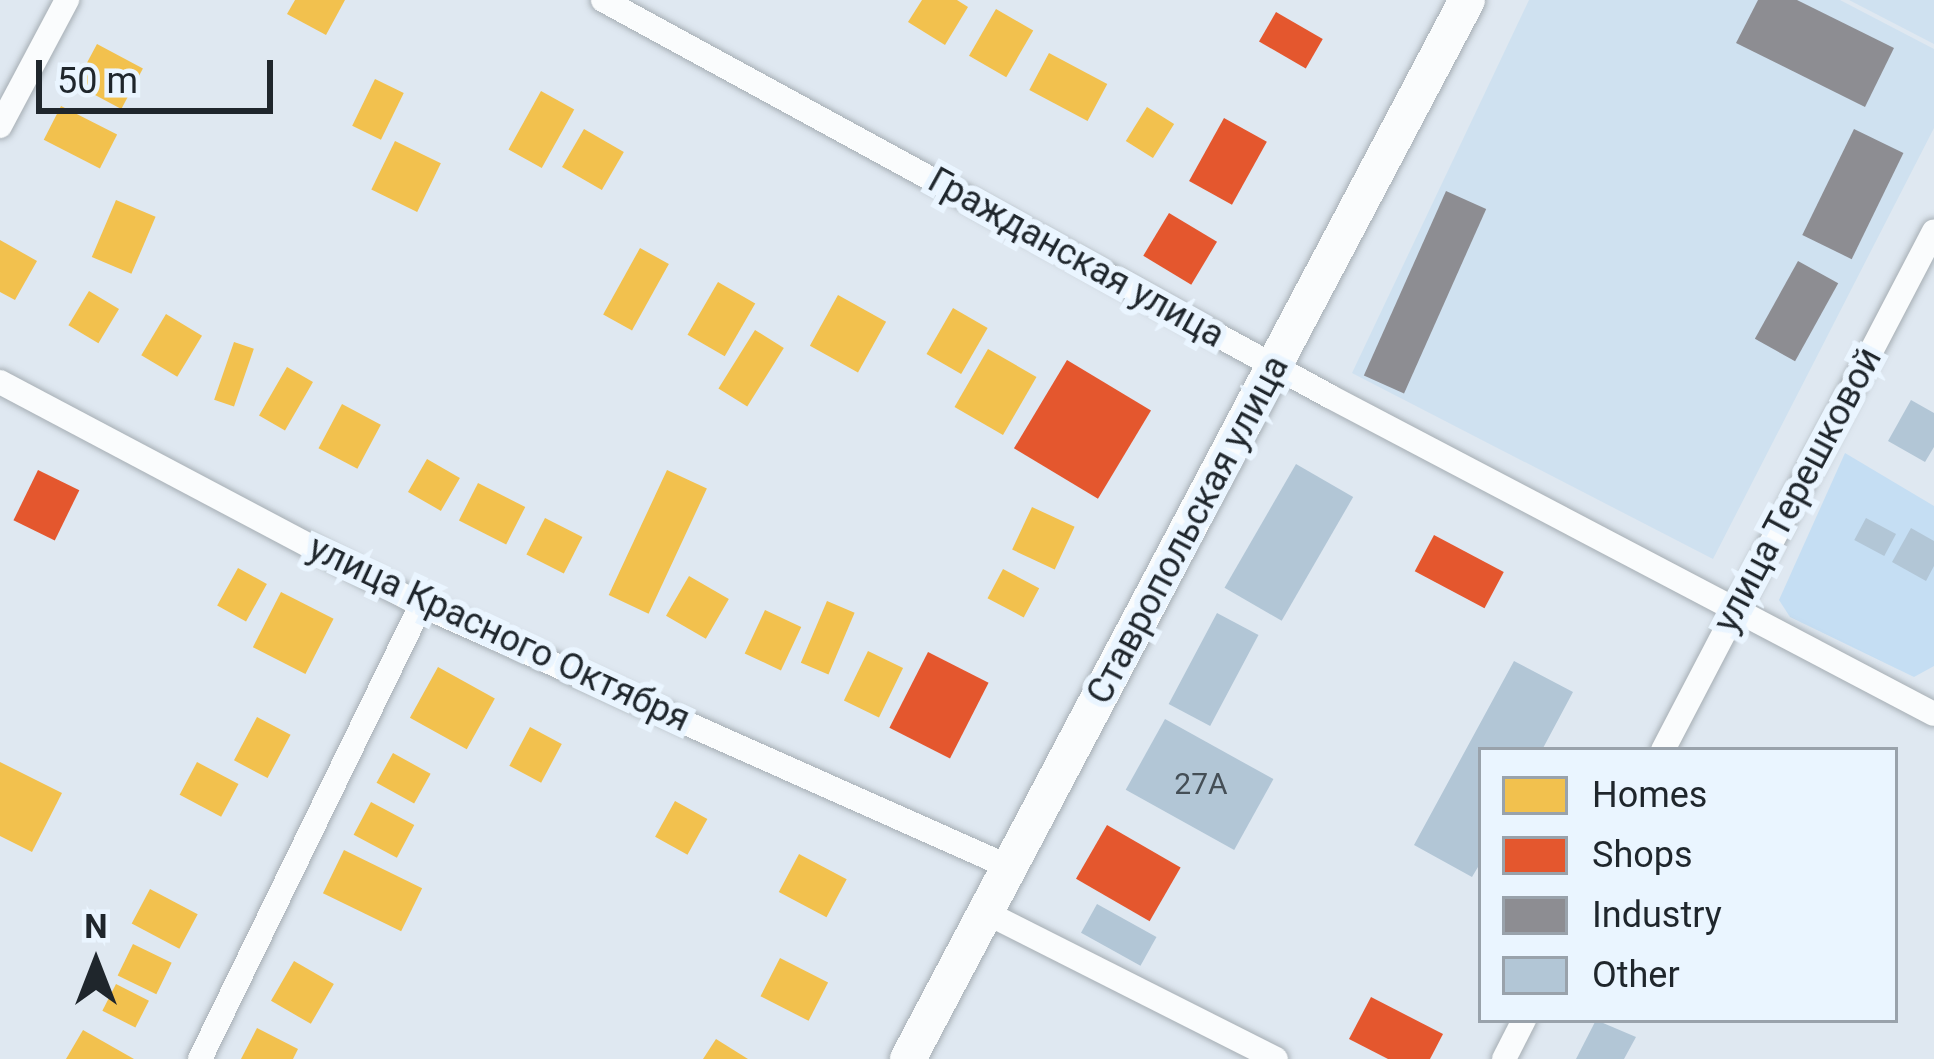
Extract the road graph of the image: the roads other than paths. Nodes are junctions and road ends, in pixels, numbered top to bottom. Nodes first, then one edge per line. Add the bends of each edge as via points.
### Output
1 (67, 0) edge
2 (603, 0) edge
3 (1467, 0) edge
4 (0, 126) edge
5 (1934, 231) edge
6 (1275, 366) junction
7 (0, 382) edge
8 (421, 605) junction
9 (1734, 613) junction
10 (1934, 714) edge
11 (1665, 747) edge
12 (1007, 866) junction
13 (983, 910) junction
14 (1522, 1023) edge
15 (200, 1059) edge
16 (908, 1059) edge
17 (1276, 1059) edge
18 (1504, 1059) edge

1 - 4 street
2 - 6 street, Гражданская улица
3 - 6 street, Ставропольская улица
5 - 9 street, улица Терешковой
6 - 9 street, Гражданская улица
6 - 12 street, Ставропольская улица
7 - 8 street, улица Красного Октября
8 - 12 street, улица Красного Октября
8 - 15 street
9 - 10 street, Гражданская улица
9 - 11 street, улица Терешковой
12 - 13 street, Ставропольская улица
13 - 16 street, Ставропольская улица
13 - 17 street
14 - 18 street

